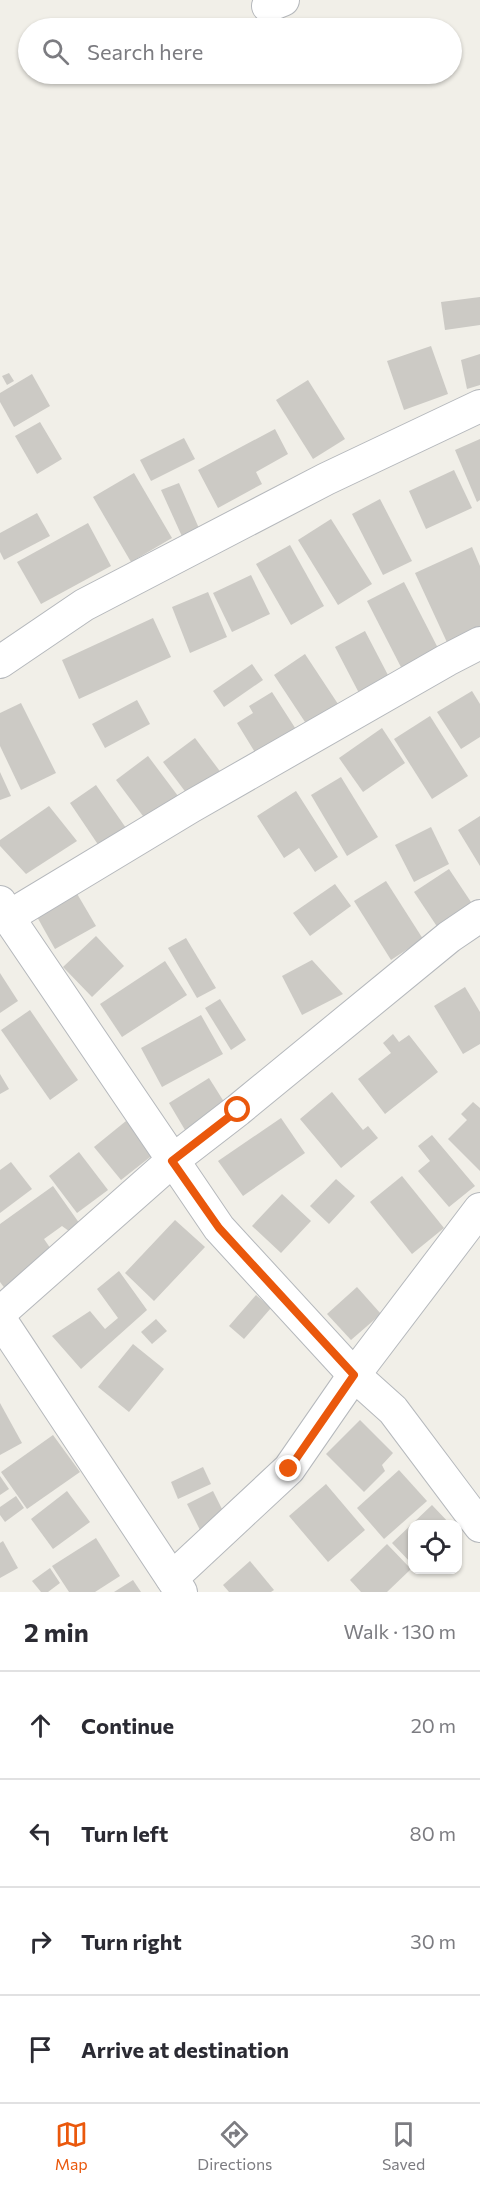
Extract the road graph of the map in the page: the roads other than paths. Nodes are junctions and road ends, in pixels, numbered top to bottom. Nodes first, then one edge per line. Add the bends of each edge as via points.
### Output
1 (480, 406) edge
2 (480, 643) edge
3 (0, 662) edge
4 (4, 910) edge
5 (480, 916) edge
6 (172, 1161) junction
7 (480, 1209) edge
8 (0, 1312) edge
9 (0, 1319) edge
10 (354, 1375) junction
11 (480, 1526) edge
12 (176, 1585) edge

1 - 3 street via 326,479 84,605
2 - 4 street
4 - 6 street
5 - 6 street
6 - 8 street
6 - 10 street via 219,1228
7 - 10 street
9 - 12 street
10 - 11 street via 393,1410
10 - 12 street via 289,1469

